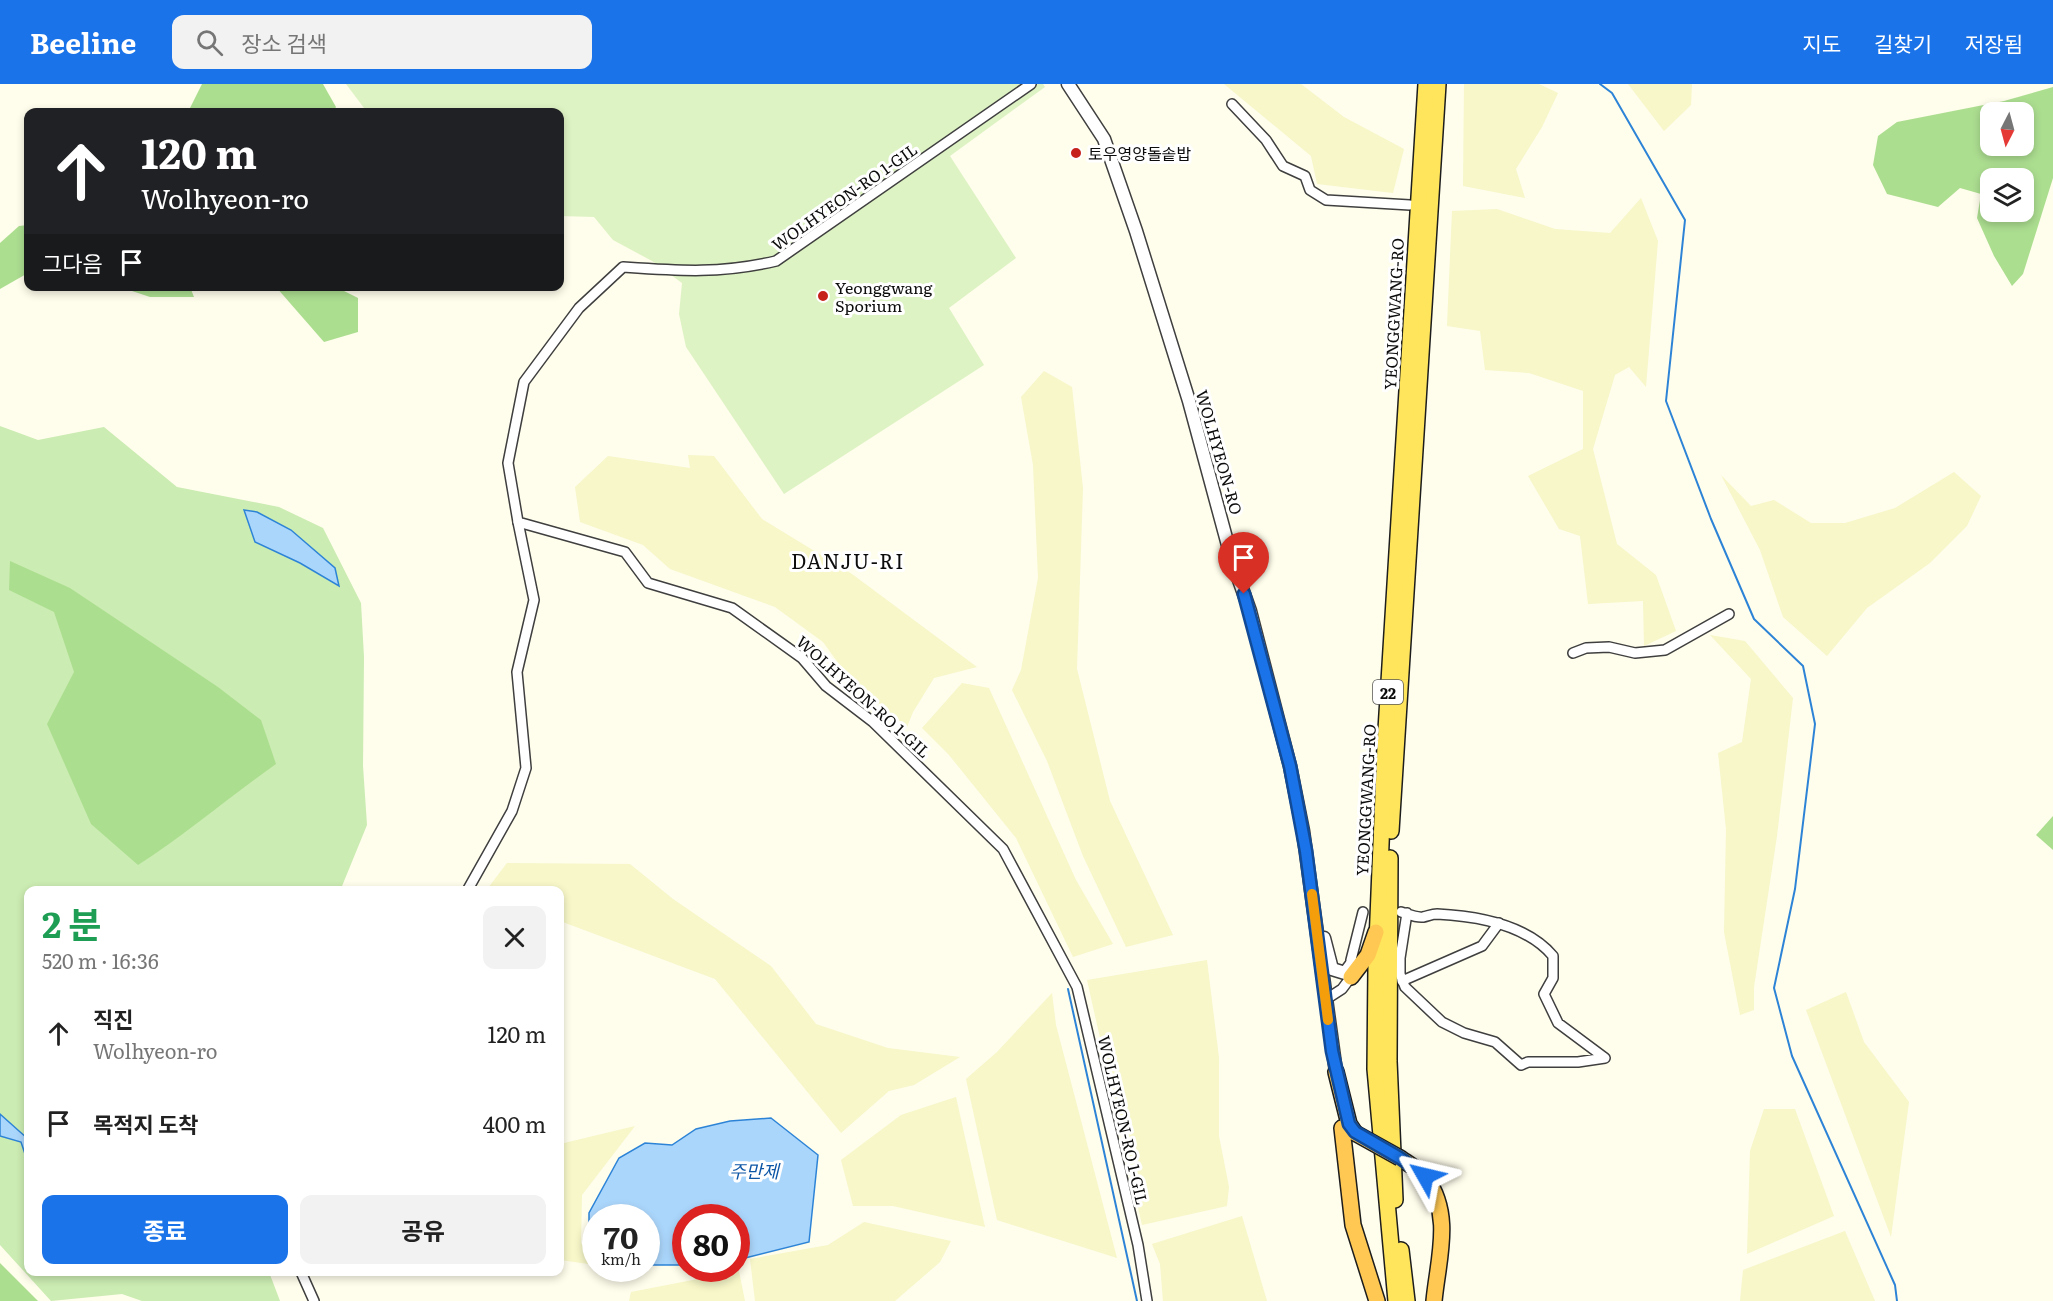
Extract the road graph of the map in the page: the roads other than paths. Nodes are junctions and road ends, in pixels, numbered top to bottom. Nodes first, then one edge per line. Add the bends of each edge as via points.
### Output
1 (1030, 84) edge
2 (1068, 84) edge
3 (1426, 84) edge
4 (1438, 84) edge
5 (1232, 104) dead end
6 (1410, 206) dead end
7 (518, 522) junction
8 (1729, 614) dead end
9 (1573, 653) dead end
10 (471, 886) edge
11 (1312, 892) junction
12 (1363, 912) dead end
13 (1499, 923) junction
14 (1376, 932) junction
15 (1351, 971) junction
16 (1402, 981) junction
17 (1325, 1000) junction
18 (1336, 1072) joint
19 (1348, 1130) junction
20 (304, 1276) edge
21 (314, 1301) edge
22 (1147, 1301) edge
23 (1377, 1301) edge
24 (1396, 1301) edge
25 (1407, 1301) edge
26 (1434, 1301) edge

1 - 7 street, WOLHYEON-RO 1-GIL via 776,261 697,273 623,267 579,308 524,382 508,463
2 - 11 street, WOLHYEON-RO via 1104,139 1190,401 1290,766
3 - 14 main road, YEONGGWANG-RO / 22
4 - 25 main road, YEONGGWANG-RO / 22 via 1390,866 1390,1118
5 - 6 street via 1266,140 1282,166 1305,176 1310,190 1326,200
7 - 10 street via 534,600 517,672 526,768 512,811
7 - 22 street, WOLHYEON-RO 1-GIL via 625,552 648,583 732,608 802,658 826,686 873,722 1003,849 1077,987 1138,1245
8 - 9 street via 1665,650 1635,653 1609,647
11 - 15 street via 1332,969
11 - 17 street, WOLHYEON-RO
12 - 15 street
13 - 16 street via 1482,946
13 - 16 street via 1434,914 1421,918 1404,913
13 - 16 street via 1544,945 1553,957 1553,978 1544,994 1552,1013 1558,1023 1605,1058 1521,1065 1495,1042 1442,1022
14 - 15 highway via 1368,955
14 - 24 main road, YEONGGWANG-RO / 22 via 1376,1069
15 - 17 street via 1342,989
17 - 18 street, WOLHYEON-RO
18 - 19 highway
19 - 23 highway via 1353,1225
19 - 26 highway, bridge via 1425,1176 1437,1197 1443,1223
20 - 21 street

